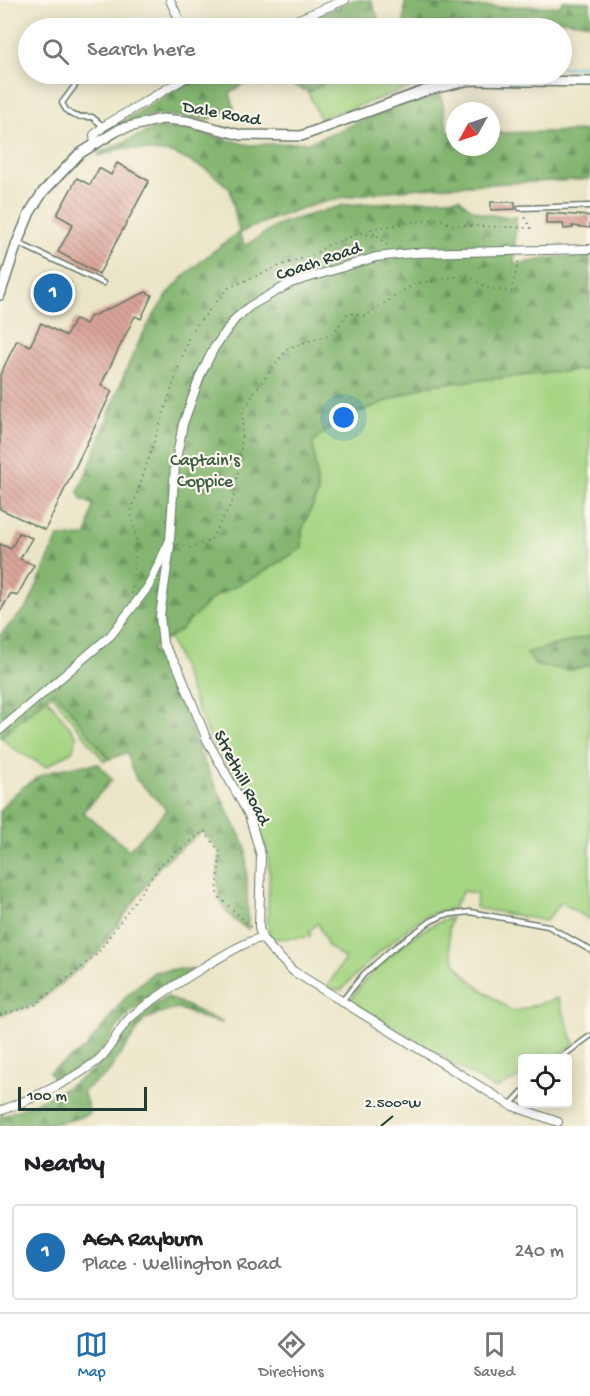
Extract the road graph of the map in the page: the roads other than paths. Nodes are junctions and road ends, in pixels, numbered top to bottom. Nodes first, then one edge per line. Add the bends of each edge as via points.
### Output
1 (170, 0) edge
2 (345, 0) edge
3 (178, 18) edge
4 (301, 18) edge
5 (572, 82) edge
6 (590, 82) edge
7 (76, 84) edge
8 (175, 84) edge
9 (453, 84) edge
10 (104, 126) junction
11 (95, 142) junction
12 (590, 206) edge
13 (520, 208) road end
14 (17, 243) junction
15 (590, 249) edge
16 (103, 283) dead end
17 (0, 295) edge
18 (170, 540) junction
19 (0, 730) edge
20 (262, 938) junction
21 (590, 950) edge
22 (342, 1000) junction
23 (590, 1036) edge
24 (567, 1054) edge
25 (518, 1096) edge
26 (510, 1105) junction
27 (0, 1111) edge
28 (558, 1122) dead end

1 - 3 street
2 - 4 street
5 - 6 street, Dale Road
7 - 10 lane via 62,103 66,112 74,117 92,117
8 - 10 street
9 - 11 street, Dale Road via 301,136 241,135 187,121 162,119 120,129
10 - 11 street via 94,135
11 - 14 street, Dale Road via 43,192
12 - 13 lane
14 - 16 lane
14 - 17 street, Dale Road
15 - 18 street, Coach Road via 394,254 291,283 260,299 235,319 201,374 183,424 171,500
18 - 19 street, Coach Road via 148,587 111,635
18 - 20 street, Strethill Road via 160,616 163,644 179,670 207,740 249,815 261,856
20 - 22 street via 293,971
20 - 27 street via 253,938 223,954 141,1009 123,1026 99,1060 67,1081
21 - 22 lane via 548,926 470,912 452,914 431,921 391,950
22 - 26 street
23 - 24 lane
25 - 26 lane
26 - 28 street

